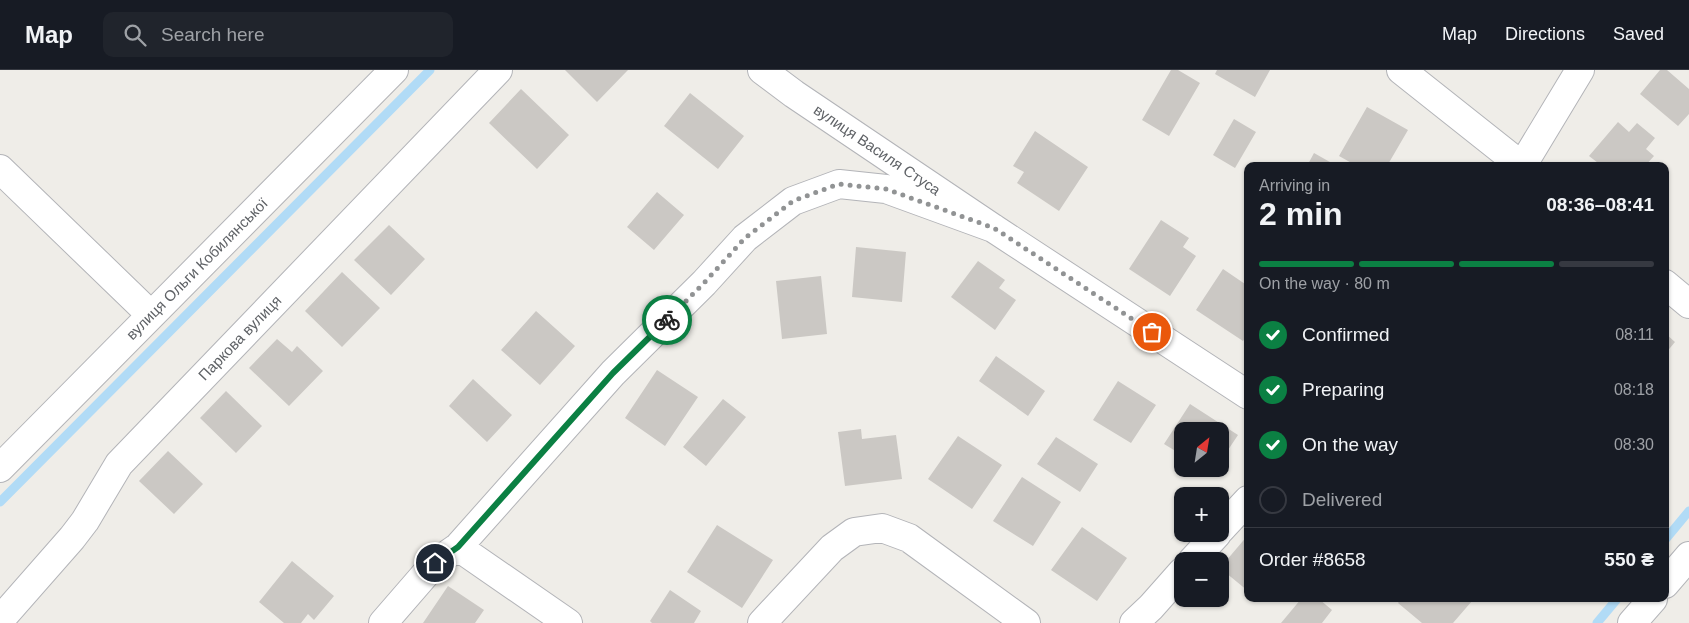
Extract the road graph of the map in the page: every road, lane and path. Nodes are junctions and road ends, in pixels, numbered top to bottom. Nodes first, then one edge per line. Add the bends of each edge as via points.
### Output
1 (394, 70) edge
2 (498, 70) edge
3 (762, 70) edge
4 (1402, 70) edge
5 (1580, 70) edge
6 (1517, 162) edge
7 (1524, 162) edge
8 (0, 169) edge
9 (994, 228) junction
10 (1669, 287) edge
11 (1689, 304) edge
12 (151, 315) junction
13 (1244, 392) edge
14 (0, 468) edge
15 (1244, 504) edge
16 (1229, 520) edge
17 (1210, 542) edge
18 (458, 547) junction
19 (1200, 552) edge
20 (1689, 556) edge
21 (1669, 579) edge
22 (1174, 581) edge
23 (1650, 602) edge
24 (0, 620) edge
25 (383, 623) edge
26 (568, 623) edge
27 (762, 623) edge
28 (1026, 623) edge
29 (1134, 623) edge
30 (1632, 623) edge

1 - 12 street, вулиця Ольги Кобилянської
2 - 24 street, Паркова вулиця via 119,464 85,521
3 - 9 street, вулиця Василя Стуса
4 - 6 street
5 - 7 street
8 - 12 street
9 - 13 street, вулиця Василя Стуса
9 - 18 street, вулиця Василя Стуса via 886,189 839,184 793,201 745,238 613,373
10 - 11 street
12 - 14 street, вулиця Ольги Кобилянської
15 - 16 street
17 - 19 street
18 - 25 street, вулиця Василя Стуса via 435,563
18 - 26 street
20 - 21 street
22 - 29 street
23 - 30 street
27 - 28 street via 832,548 854,532 882,528 909,538

